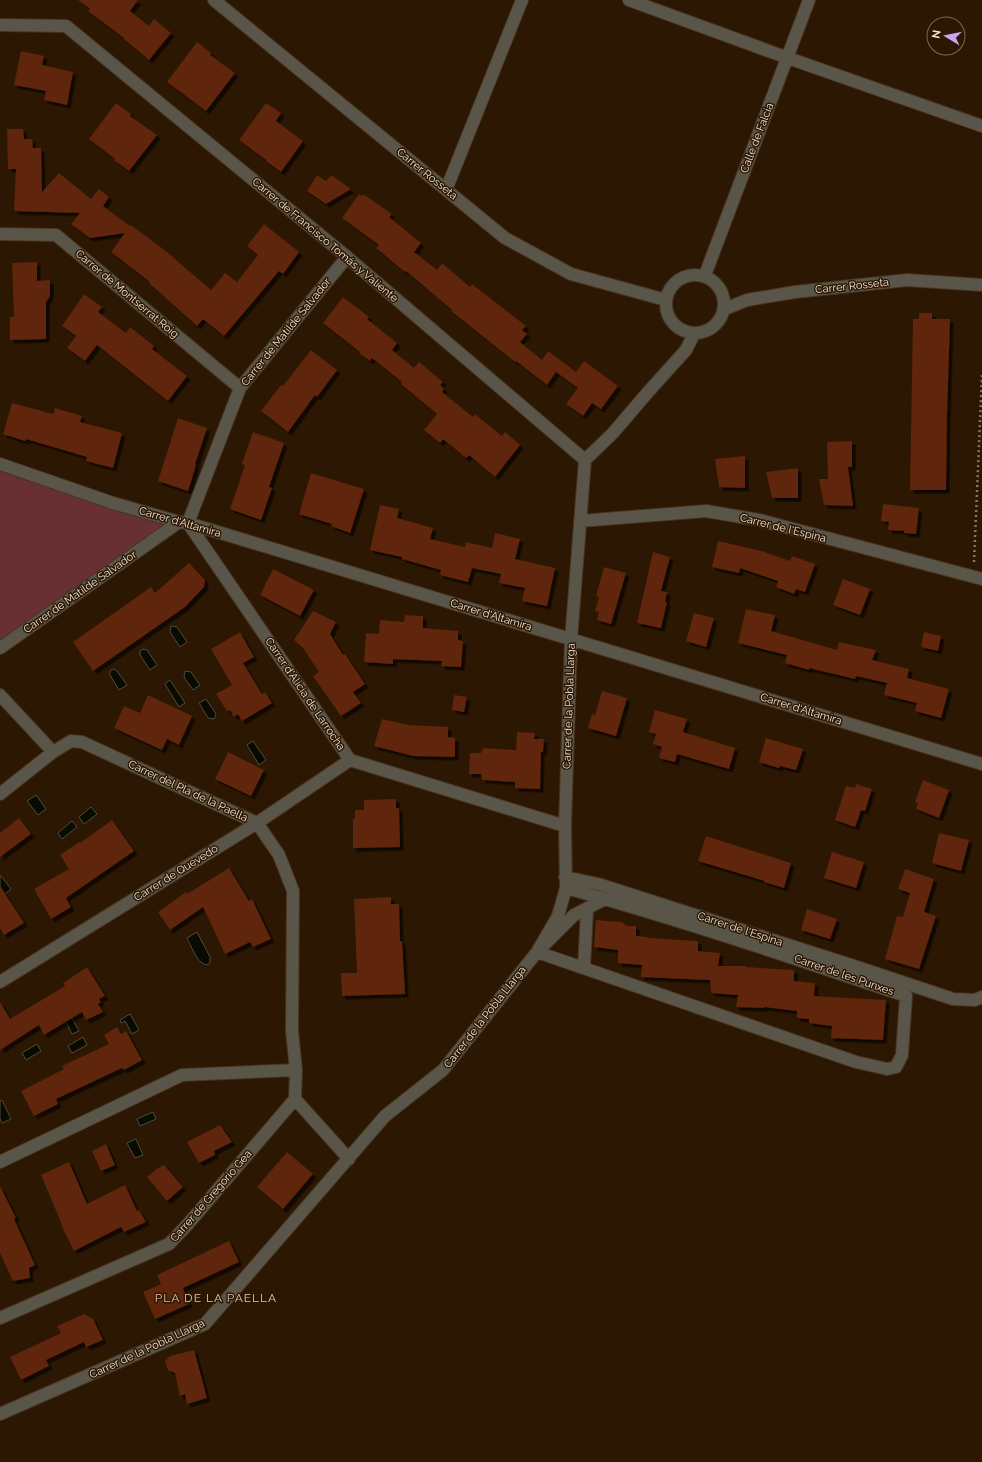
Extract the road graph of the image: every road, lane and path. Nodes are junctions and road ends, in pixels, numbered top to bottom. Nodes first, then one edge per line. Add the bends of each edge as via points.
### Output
1 (214, 0) edge
2 (522, 0) edge
3 (629, 0) edge
4 (809, 0) edge
5 (0, 25) edge
6 (788, 58) junction
7 (982, 126) edge
8 (446, 190) junction
9 (0, 234) edge
10 (347, 257) junction
11 (705, 275) junction
12 (982, 285) edge
13 (666, 300) junction
14 (725, 309) junction
15 (694, 334) junction
16 (982, 375) edge
17 (240, 388) junction
18 (585, 460) junction
19 (0, 464) edge
20 (580, 521) junction
21 (183, 522) junction
22 (978, 578) edge
23 (571, 640) junction
24 (0, 648) edge
25 (0, 695) edge
26 (53, 752) junction
27 (350, 760) junction
28 (982, 764) edge
29 (0, 794) edge
30 (257, 823) junction
31 (565, 826) junction
32 (566, 883) junction
33 (605, 899) junction
34 (587, 909) junction
35 (537, 952) junction
36 (584, 968) junction
37 (0, 982) edge
38 (982, 997) edge
39 (296, 1070) junction
40 (295, 1100) junction
41 (348, 1159) junction
42 (0, 1162) edge
43 (0, 1317) edge
44 (0, 1414) edge

1 - 8 street, Carrer Rosseta
2 - 8 street
3 - 6 street
4 - 6 street, Calle de Falcia
5 - 10 street, Carrer de Francisco Tomás y Valiente via 66,26
6 - 7 street
6 - 11 street, Calle de Falcia
8 - 13 street, Carrer Rosseta via 505,238 570,274
9 - 17 street, Carrer de Montserrat Roig via 56,235
10 - 17 street, Carrer de Matilde Salvador
10 - 18 street, Carrer de Francisco Tomás y Valiente
11 - 13 street via 696,274 680,278 673,284
11 - 14 street via 723,292
12 - 14 street, Carrer Rosseta via 907,280 795,292 747,300
13 - 15 street via 666,308 674,324
14 - 15 street via 716,325
15 - 18 street via 686,350 669,371
16 - 22 path
17 - 21 street, Carrer de Matilde Salvador
18 - 20 street
19 - 21 street, Carrer d'Altamira via 113,503
20 - 22 street, Carrer de l'Espina via 706,511 759,520
20 - 23 street, Carrer de la Pobla Llarga
21 - 23 street, Carrer d'Altamira
21 - 24 street, Carrer de Matilde Salvador
21 - 27 street, Carrer d'Alicia de Larrocha
23 - 28 street, Carrer d'Altamira
23 - 31 street, Carrer de la Pobla Llarga
25 - 26 street
26 - 29 street, Carrer del Pla de la Paella
26 - 30 street, Carrer del Pla de la Paella via 71,741 82,742
27 - 30 street, Carrer de Quevedo
27 - 31 street, Carrer d'Alicia de Larrocha
30 - 37 street, Carrer de Quevedo
30 - 39 street, Carrer del Pla de la Paella via 279,856 293,891 292,1031
31 - 32 street, Carrer de la Pobla Llarga
32 - 33 street, Carrer de les Punxes
32 - 35 street, Carrer de la Pobla Llarga via 558,916
32 - 38 street, Carrer de l'Espina via 598,884 953,999 974,1000
33 - 34 street
33 - 36 street, Carrer de les Punxes via 759,946 906,996 902,1055 896,1067 887,1069 856,1062
34 - 35 street via 574,915
34 - 36 street
35 - 36 street, Carrer de les Punxes
35 - 41 street, Carrer de la Pobla Llarga via 443,1070 385,1116
39 - 40 street, Carrer del Pla de la Paella
39 - 42 street via 182,1075
40 - 41 street
40 - 43 street, Carrer de Gregorio Gea via 169,1244
41 - 44 street, Carrer de la Pobla Llarga via 205,1324

